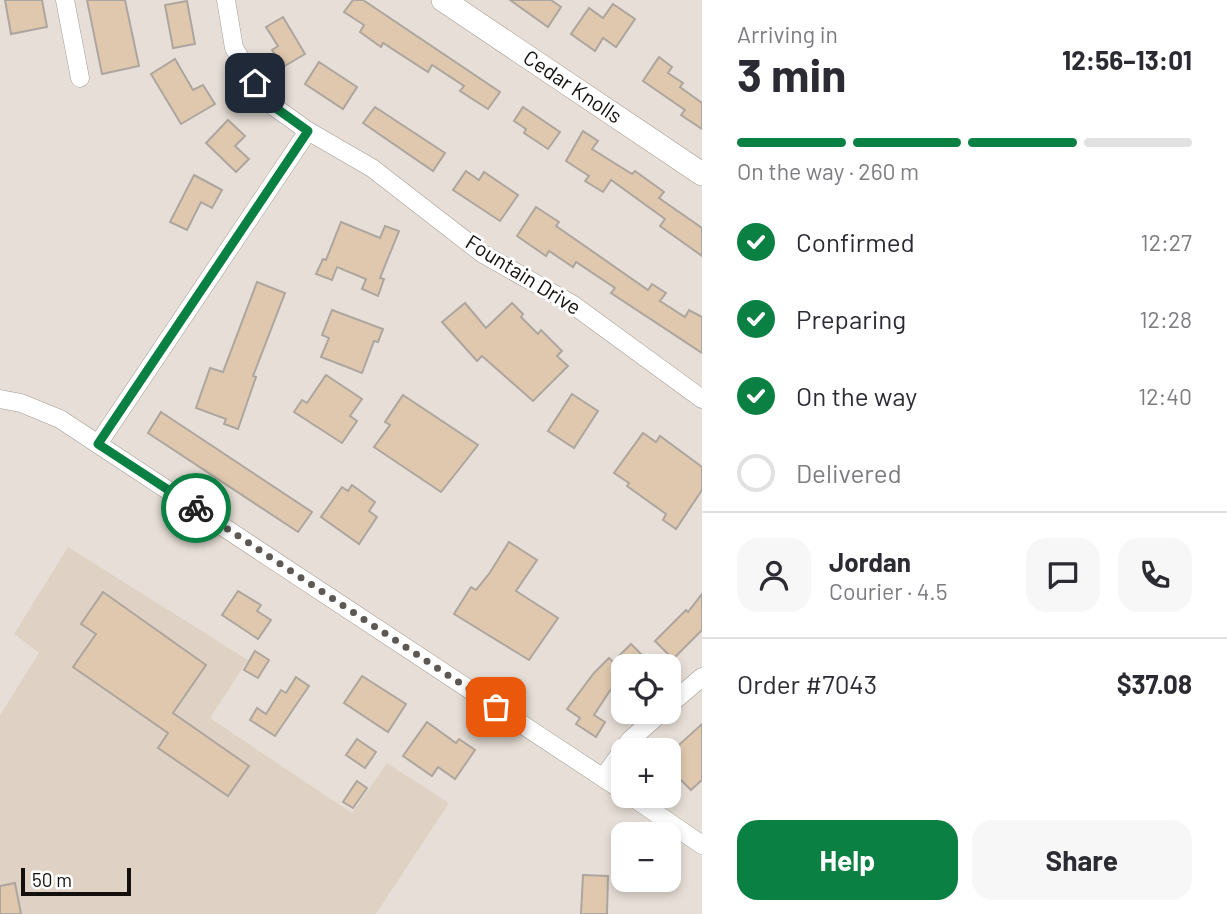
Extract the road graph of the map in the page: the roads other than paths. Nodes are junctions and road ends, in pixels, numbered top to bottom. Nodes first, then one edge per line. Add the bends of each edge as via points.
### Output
1 (65, 0) edge
2 (226, 0) edge
3 (443, 0) edge
4 (80, 78) dead end
5 (308, 131) junction
6 (702, 174) edge
7 (702, 398) edge
8 (0, 399) edge
9 (98, 444) junction
10 (702, 677) edge
11 (681, 695) edge
12 (648, 724) edge
13 (603, 778) junction
14 (611, 783) edge
15 (648, 808) edge
16 (702, 845) edge

1 - 4 street
2 - 5 street, Fountain Drive via 234,48 266,101
3 - 6 street, Cedar Knolls
5 - 7 street, Fountain Drive via 372,168 483,254 572,304
5 - 9 street
8 - 9 street via 49,414
9 - 13 street
10 - 11 street
12 - 13 street via 630,740
13 - 14 street
15 - 16 street

